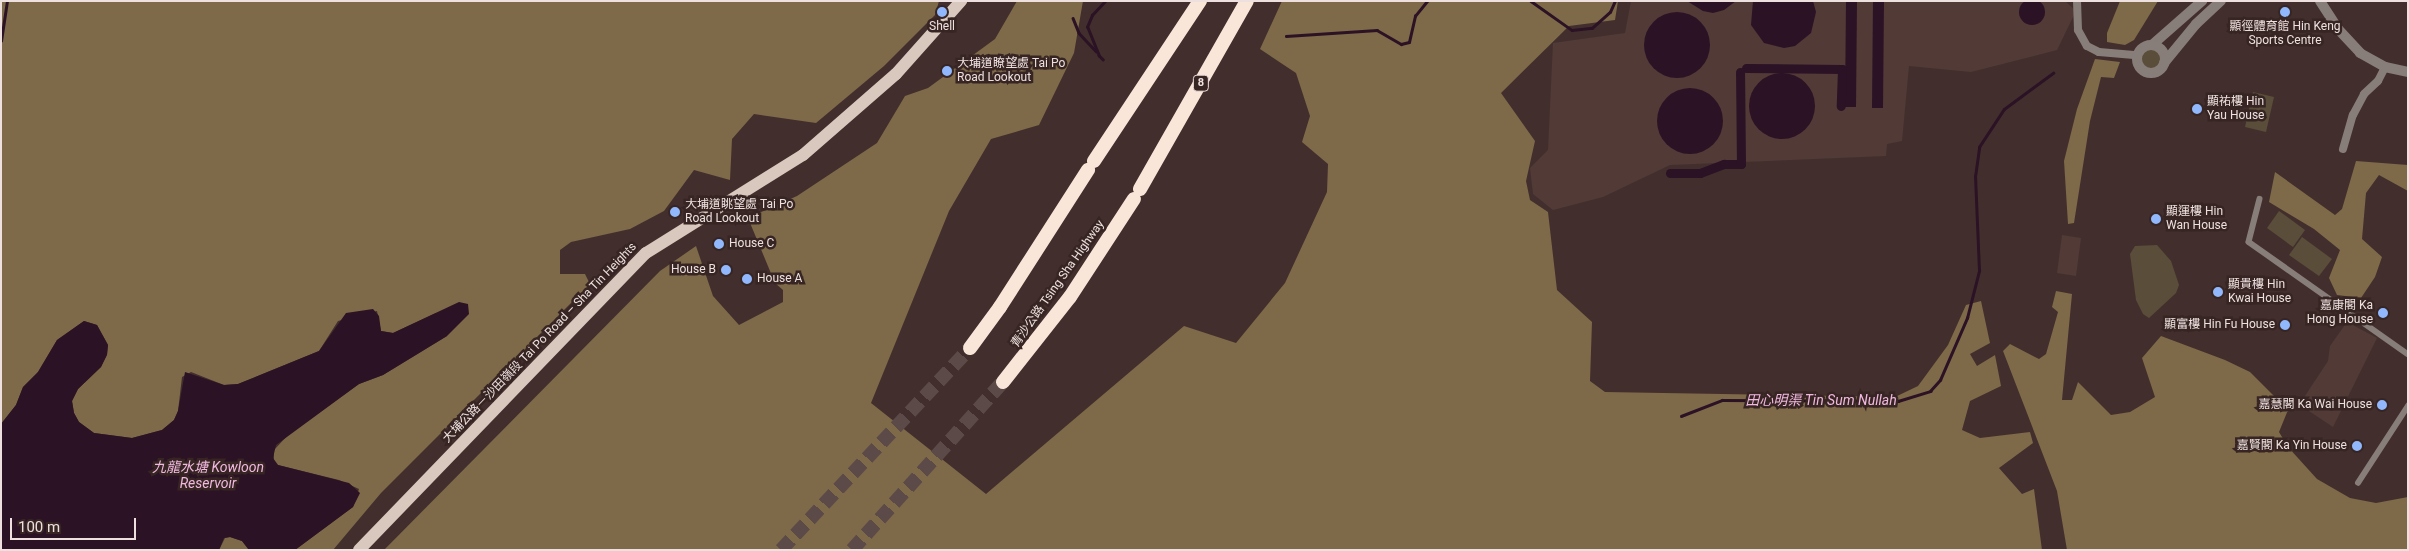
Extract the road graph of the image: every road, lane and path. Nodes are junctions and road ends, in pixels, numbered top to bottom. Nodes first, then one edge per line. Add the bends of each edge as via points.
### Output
1 (961, 1) edge
2 (1200, 1) edge
3 (1247, 1) edge
4 (2078, 1) edge
5 (2202, 1) edge
6 (2221, 1) edge
7 (2320, 1) edge
8 (2152, 45) junction
9 (2137, 55) junction
10 (2164, 63) junction
11 (2385, 67) junction
12 (2408, 72) edge
13 (2343, 149) dead end
14 (2260, 198) dead end
15 (970, 348) tunnel mouth
16 (2408, 354) edge
17 (1003, 382) tunnel mouth
18 (2408, 406) edge
19 (2358, 483) dead end
20 (359, 550) edge

1 - 20 main road, 大埔公路－沙田嶺段 Tai Po Road – Sha Tin Heights via 896,74 803,155 646,253
2 - 15 highway
3 - 17 highway, 青沙公路 Tsing Sha Highway / 8 via 1137,194 1070,297
4 - 9 street via 2081,39 2099,52
5 - 8 street
6 - 10 street via 2184,37
7 - 11 street via 2348,43
8 - 9 street via 2142,48
8 - 10 street via 2160,49
9 - 10 street via 2138,64 2149,72 2158,71
11 - 12 street
11 - 13 street via 2378,81 2364,94
14 - 16 street via 2249,242
18 - 19 street

